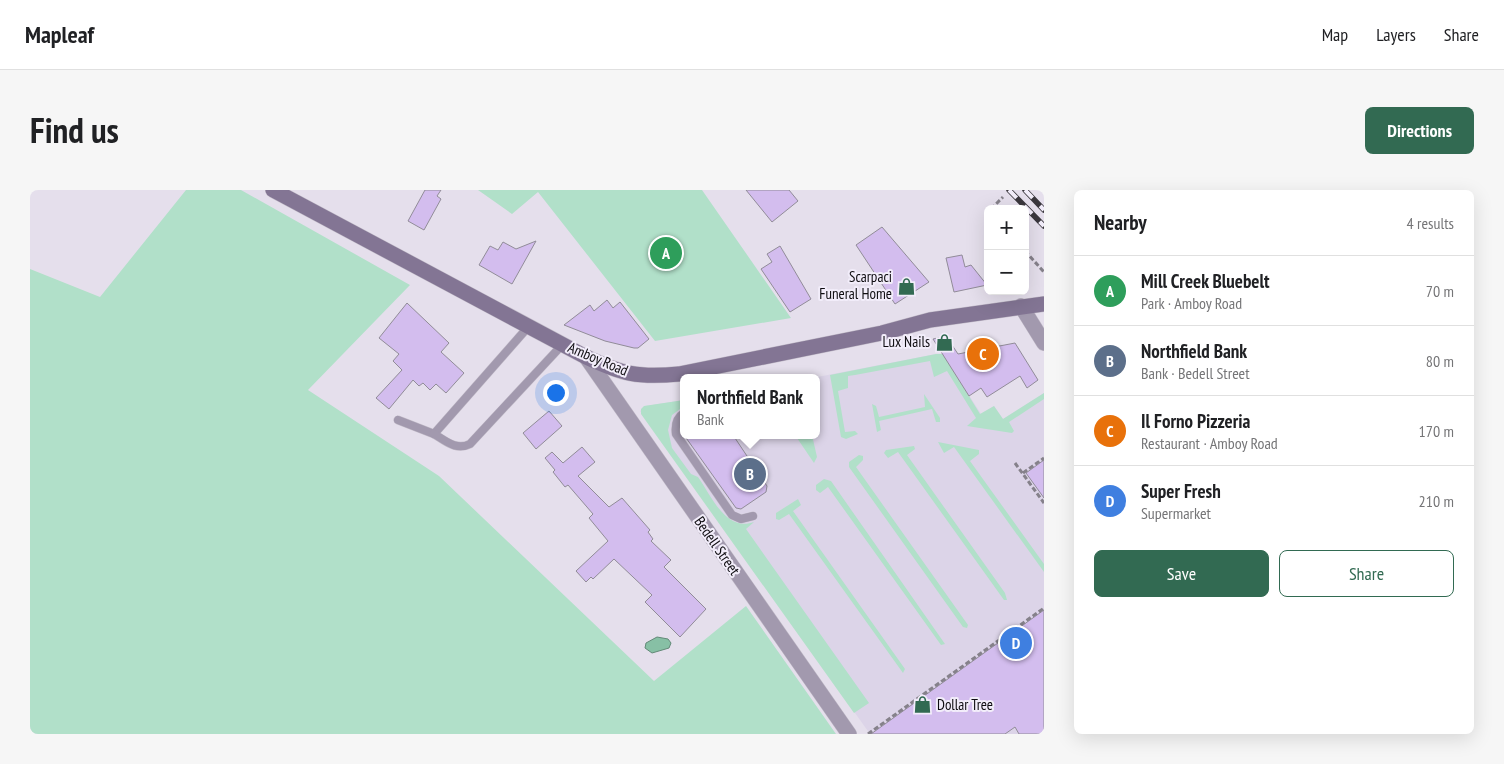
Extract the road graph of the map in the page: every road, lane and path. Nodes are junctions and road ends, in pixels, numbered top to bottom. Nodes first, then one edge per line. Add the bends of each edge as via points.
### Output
1 (273, 190) edge
2 (1003, 197) dead end
3 (995, 205) edge
4 (1029, 255) edge
5 (1044, 272) edge
6 (1044, 304) edge
7 (1021, 306) junction
8 (529, 326) junction
9 (1044, 343) edge
10 (563, 344) junction
11 (586, 357) junction
12 (680, 415) edge
13 (398, 420) dead end
14 (434, 434) junction
15 (1044, 458) edge
16 (1015, 463) dead end
17 (1022, 473) junction
18 (1044, 504) edge
19 (753, 516) dead end
20 (1044, 608) edge
21 (849, 734) edge
22 (868, 734) edge

1 - 8 main road, Amboy Road
2 - 3 path
4 - 5 path
6 - 7 main road, Amboy Road
7 - 9 street
7 - 11 main road, Amboy Road via 930,320 882,333 679,374 628,374
8 - 10 main road, Amboy Road
8 - 14 lane
10 - 11 main road, Amboy Road
10 - 14 lane via 470,444 456,447
11 - 21 street, Bedell Street
12 - 19 lane via 675,425 676,434 732,515 741,519
13 - 14 lane
15 - 17 path
16 - 17 path
17 - 18 path
20 - 22 path

